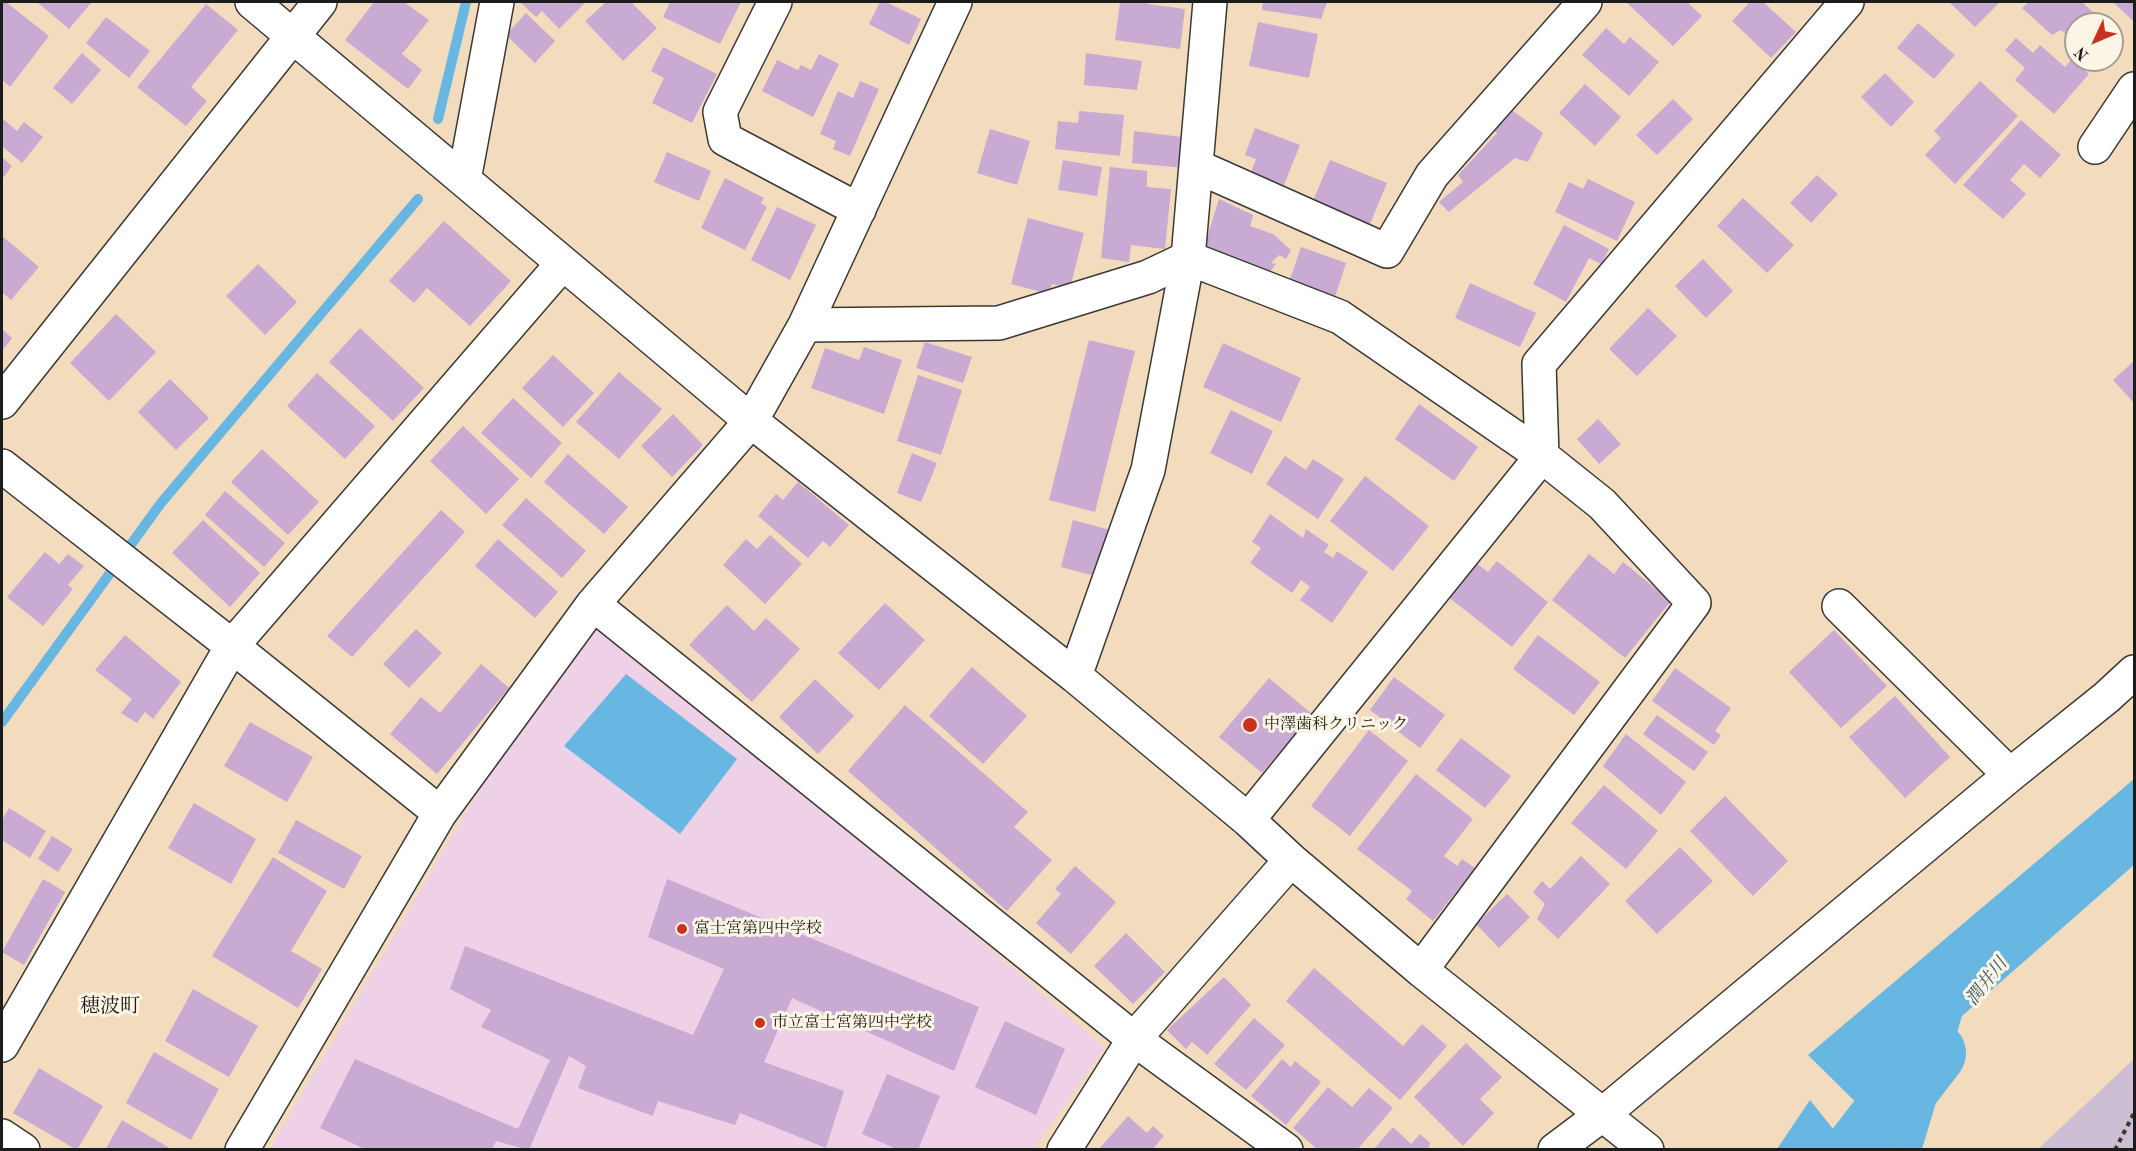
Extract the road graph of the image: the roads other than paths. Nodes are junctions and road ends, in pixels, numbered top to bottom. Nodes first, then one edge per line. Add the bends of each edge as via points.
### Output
1 (252, 2) edge
2 (320, 2) edge
3 (497, 2) edge
4 (775, 2) edge
5 (955, 2) edge
6 (1210, 2) edge
7 (1585, 2) edge
8 (1847, 2) edge
9 (293, 35) junction
10 (2134, 89) edge
11 (2095, 147) dead end
12 (1196, 165) junction
13 (464, 180) junction
14 (859, 210) junction
15 (1188, 258) junction
16 (563, 263) junction
17 (805, 325) junction
18 (2, 402) edge
19 (751, 421) junction
20 (1542, 456) junction
21 (2, 466) edge
22 (593, 604) junction
23 (1839, 606) dead end
24 (232, 646) junction
25 (2134, 672) edge
26 (1075, 676) junction
27 (2010, 775) junction
28 (440, 813) junction
29 (1248, 820) junction
30 (1291, 860) junction
31 (1421, 970) junction
32 (1134, 1039) junction
33 (2, 1045) edge
34 (1603, 1114) junction
35 (2, 1136) edge
36 (23, 1149) edge
37 (242, 1149) edge
38 (1064, 1149) edge
39 (1286, 1149) edge
40 (1556, 1149) edge
41 (1647, 1149) edge

1 - 9 street
2 - 9 street
3 - 13 street
4 - 14 street via 720,112 725,139
5 - 14 street
6 - 12 street
7 - 12 street via 1432,175 1387,251
8 - 20 street via 1539,364
9 - 13 street
9 - 18 street
10 - 11 street
12 - 15 street
13 - 16 street
14 - 17 street
15 - 17 street via 1149,278 999,323
15 - 20 street via 1340,317
15 - 26 street via 1148,470
16 - 19 street
16 - 24 street
17 - 19 street
19 - 22 street
19 - 26 street
20 - 29 street
20 - 31 street via 1602,504 1694,603
21 - 24 street
22 - 28 street
22 - 32 street
23 - 27 street
24 - 28 street
24 - 33 street
25 - 27 street
26 - 29 street
27 - 34 street
28 - 37 street
29 - 30 street
30 - 31 street
30 - 32 street
31 - 34 street
32 - 38 street
32 - 39 street
34 - 40 street
34 - 41 street
35 - 36 street

